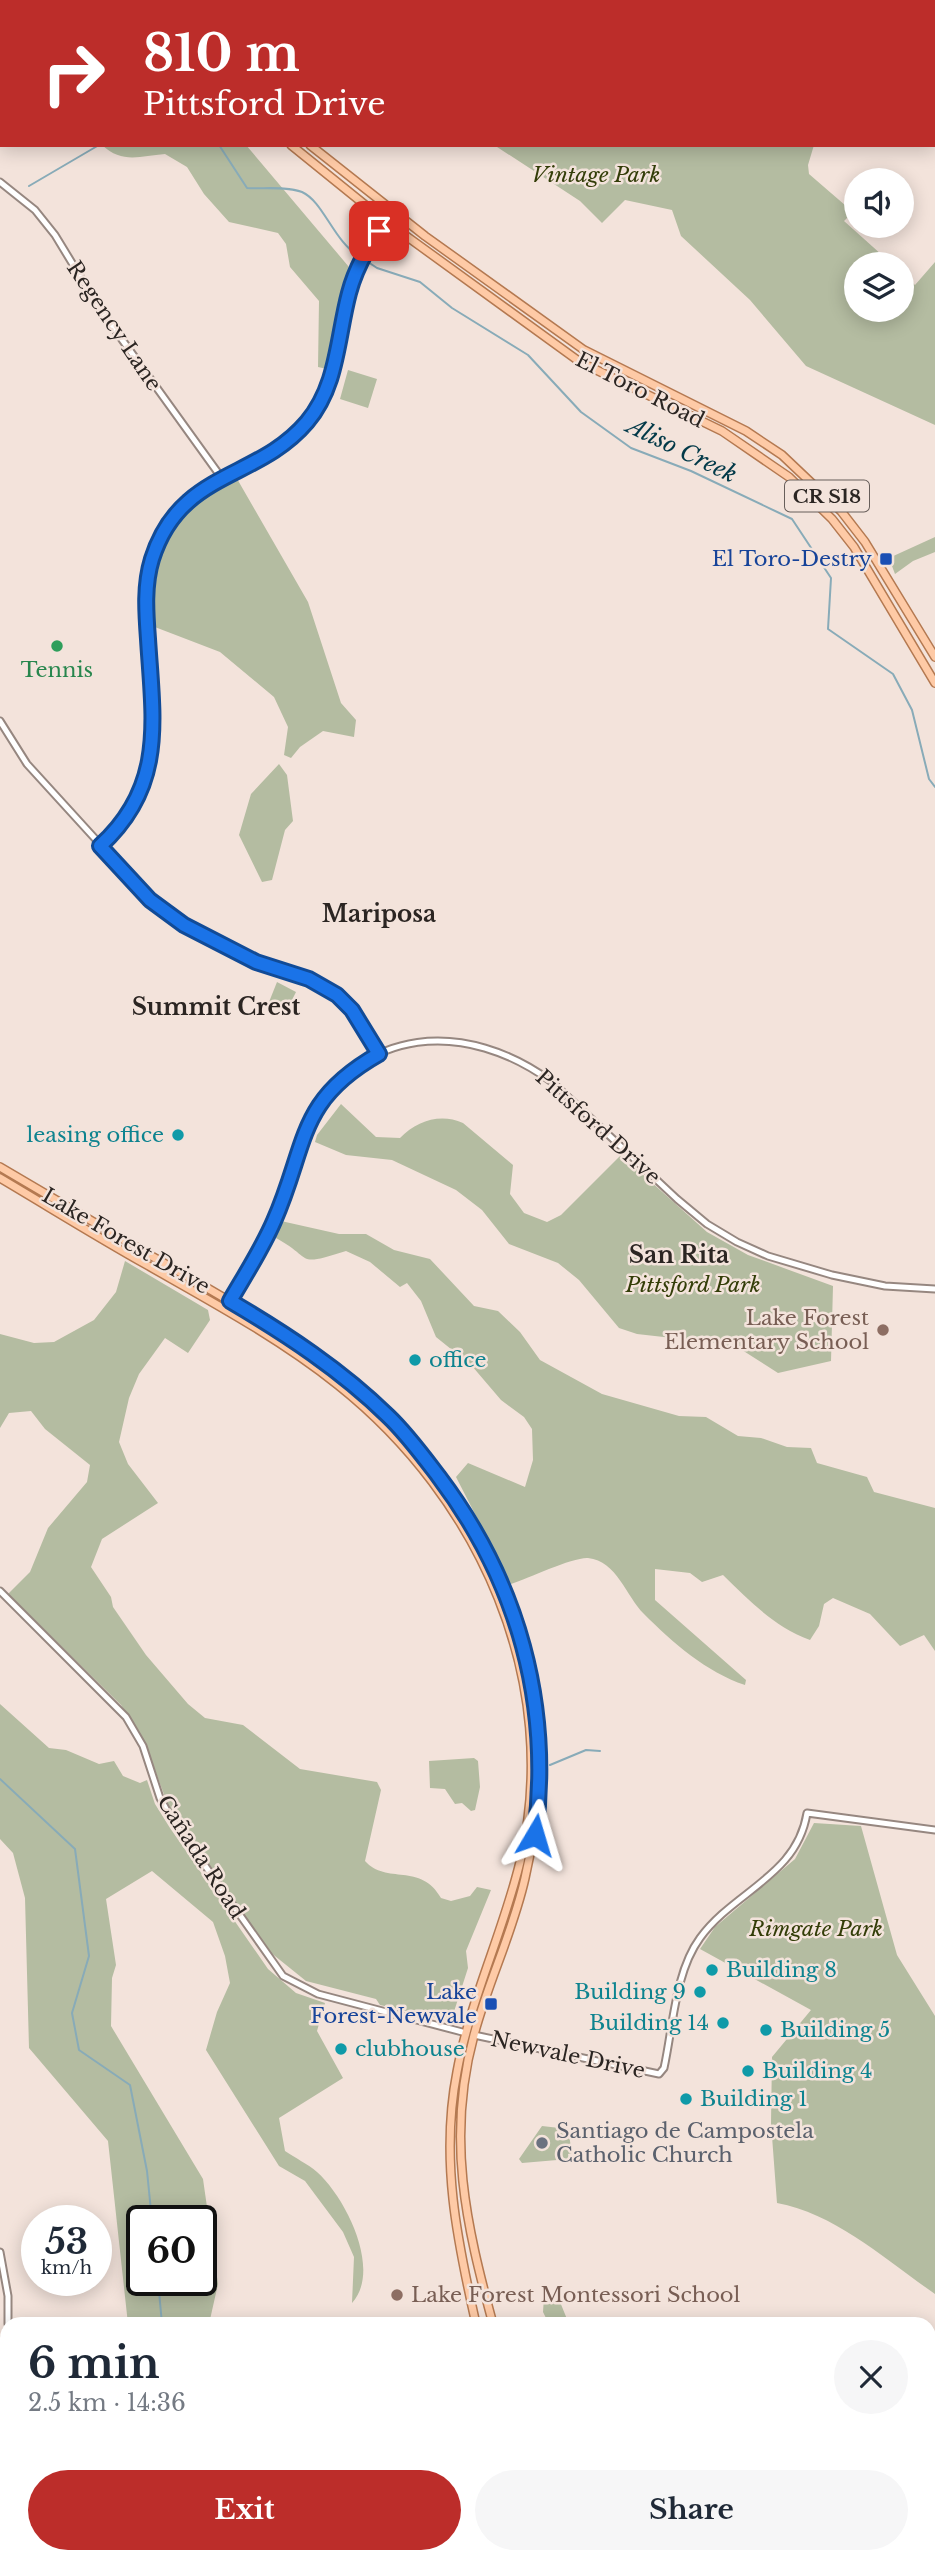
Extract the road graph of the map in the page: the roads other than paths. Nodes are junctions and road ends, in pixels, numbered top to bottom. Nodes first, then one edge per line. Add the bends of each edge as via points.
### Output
1 (293, 147) edge
2 (312, 147) edge
3 (0, 182) edge
4 (393, 212) junction
5 (386, 222) junction
6 (221, 477) junction
7 (935, 657) edge
8 (935, 683) edge
9 (0, 721) edge
10 (100, 846) junction
11 (379, 1054) junction
12 (0, 1167) edge
13 (0, 1178) edge
14 (935, 1289) edge
15 (230, 1301) junction
16 (225, 1310) junction
17 (0, 1591) edge
18 (935, 1830) edge
19 (519, 1866) junction
20 (524, 1884) junction
21 (508, 1902) junction
22 (470, 2034) junction
23 (0, 2252) edge
24 (8, 2317) edge
25 (474, 2317) edge
26 (491, 2317) edge

1 - 5 main road, El Toro Road
2 - 4 main road, El Toro Road / CR S18
3 - 6 street, Regency Lane via 35,210 55,235 100,309
4 - 5 street
4 - 7 main road, El Toro Road / CR S18 via 584,350 746,431 782,455 841,510
5 - 6 street via 355,273 334,369 319,405 285,442
5 - 8 main road, El Toro Road via 580,362 722,431 789,477 853,547
6 - 10 street via 199,490 178,512 152,561 146,594 152,735 148,770 134,807
9 - 10 street via 27,764
10 - 11 street via 150,900 184,925 256,962 309,979 337,995 352,1010
11 - 14 street, Pittsford Drive via 405,1044 437,1040 500,1051 552,1082 677,1199 737,1242 832,1275 885,1286
11 - 15 street, Pittsford Drive via 336,1084 310,1119 274,1222
12 - 15 main road, Lake Forest Drive
13 - 16 main road, Lake Forest Drive
15 - 16 street, Pittsford Drive
15 - 20 main road, Lake Forest Drive via 306,1349 389,1416 460,1504 488,1550 526,1648 538,1722 539,1800
16 - 19 main road, Lake Forest Drive via 301,1357 382,1423 425,1473 481,1558 509,1621 527,1702 531,1810
17 - 22 street, Cañada Road via 126,1717 143,1746 170,1816 283,1976 318,1994
18 - 22 street, Newvale Drive via 807,1813 802,1836 789,1857 696,1944 662,2073
19 - 20 main road
19 - 21 main road, Lake Forest Drive
20 - 21 main road
20 - 22 main road, Lake Forest Drive
21 - 22 main road, Lake Forest Drive
22 - 25 main road, Lake Forest Drive via 453,2097 449,2139 457,2239
22 - 26 main road, Lake Forest Drive via 460,2154 462,2195
23 - 24 street

